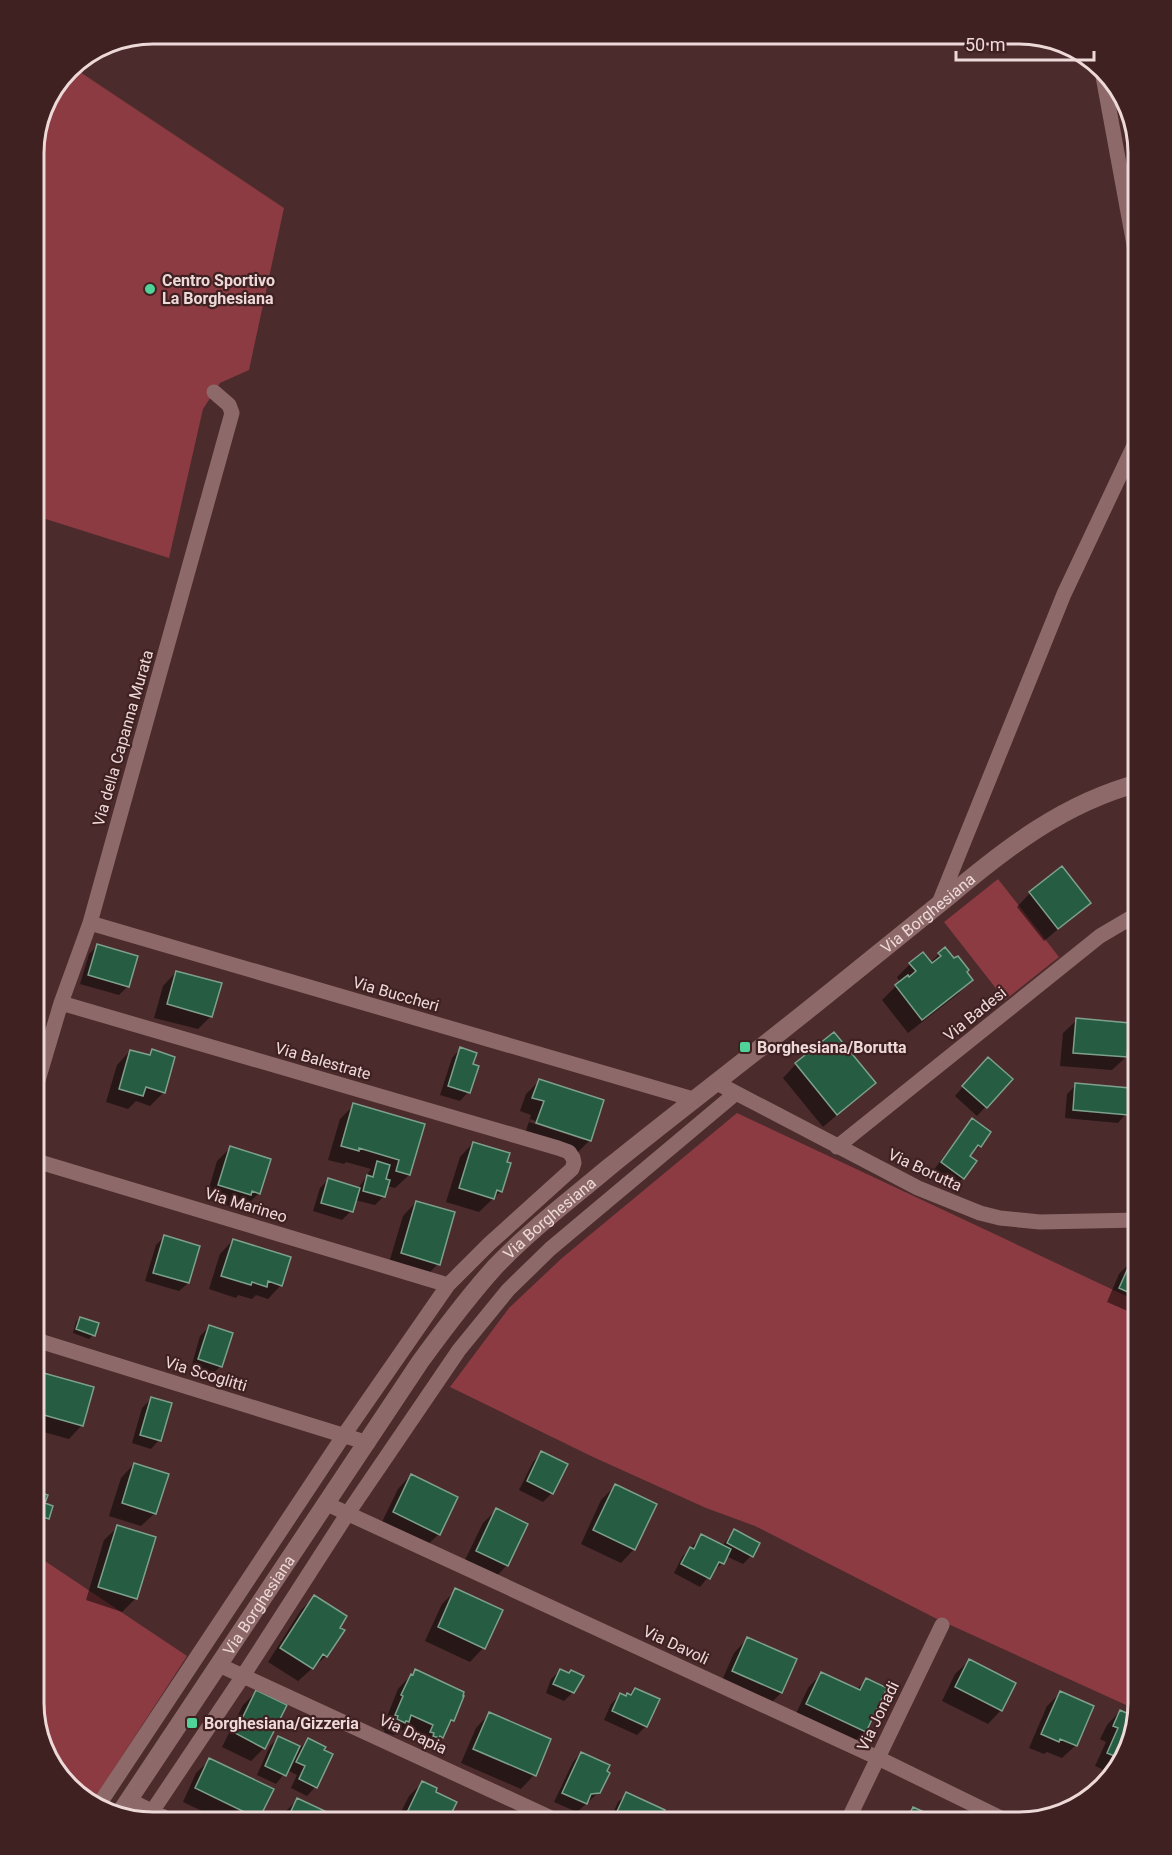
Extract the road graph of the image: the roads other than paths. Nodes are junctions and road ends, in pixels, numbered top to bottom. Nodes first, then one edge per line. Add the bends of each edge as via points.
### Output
1 (1105, 84) edge
2 (1128, 212) edge
3 (214, 392) dead end
4 (1128, 458) edge
5 (1128, 787) edge
6 (939, 903) junction
7 (1128, 919) edge
8 (90, 923) junction
9 (61, 1003) junction
10 (44, 1060) edge
11 (715, 1082) junction
12 (736, 1093) junction
13 (693, 1099) junction
14 (837, 1147) junction
15 (573, 1158) joint
16 (44, 1163) edge
17 (1128, 1222) edge
18 (448, 1285) junction
19 (439, 1336) junction
20 (44, 1342) edge
21 (459, 1350) junction
22 (344, 1436) junction
23 (368, 1443) junction
24 (327, 1504) junction
25 (348, 1513) junction
26 (942, 1625) dead end
27 (219, 1665) junction
28 (243, 1676) junction
29 (878, 1758) junction
30 (103, 1799) edge
31 (124, 1807) edge
32 (152, 1811) edge
33 (537, 1811) edge
34 (851, 1812) edge
35 (988, 1812) edge

1 - 2 street
3 - 8 street, Via della Capanna Murata via 232,413
4 - 6 street via 1064,594
5 - 6 street, Via Borghesiana via 1083,802 1054,818 992,860
6 - 11 street, Via Borghesiana
7 - 14 street, Via Badesi via 1100,936
8 - 9 street, Via della Capanna Murata
8 - 13 street, Via Buccheri
9 - 10 street, Via della Capanna Murata
9 - 15 street, Via Balestrate via 558,1148
11 - 12 street, Via Borutta
11 - 13 street, Via Borghesiana
12 - 14 street, Via Borutta
12 - 21 street, Via Borghesiana via 550,1249 508,1290
13 - 19 street, Via Borghesiana via 501,1261
14 - 17 street, Via Borutta via 934,1195 989,1215 1040,1222
15 - 18 street, Via Borghesiana via 569,1172
16 - 18 street, Via Marineo
18 - 22 street, Via Borghesiana
19 - 21 street
19 - 23 street, Via Borghesiana
20 - 22 street, Via Scoglitti
21 - 25 street, Via Borghesiana
22 - 23 street, Via Scoglitti
22 - 30 street, Via Borghesiana
23 - 24 street, Via Borghesiana
24 - 25 street, Via Davoli
24 - 27 street, Via Borghesiana
25 - 28 street, Via Borghesiana
25 - 29 street, Via Davoli
26 - 29 street, Via Jonadi
27 - 28 street, Via Drapia
27 - 31 street, Via Borghesiana
28 - 32 street, Via Borghesiana
28 - 33 street, Via Drapia
29 - 34 street, Via Jonadi
29 - 35 street, Via Davoli

